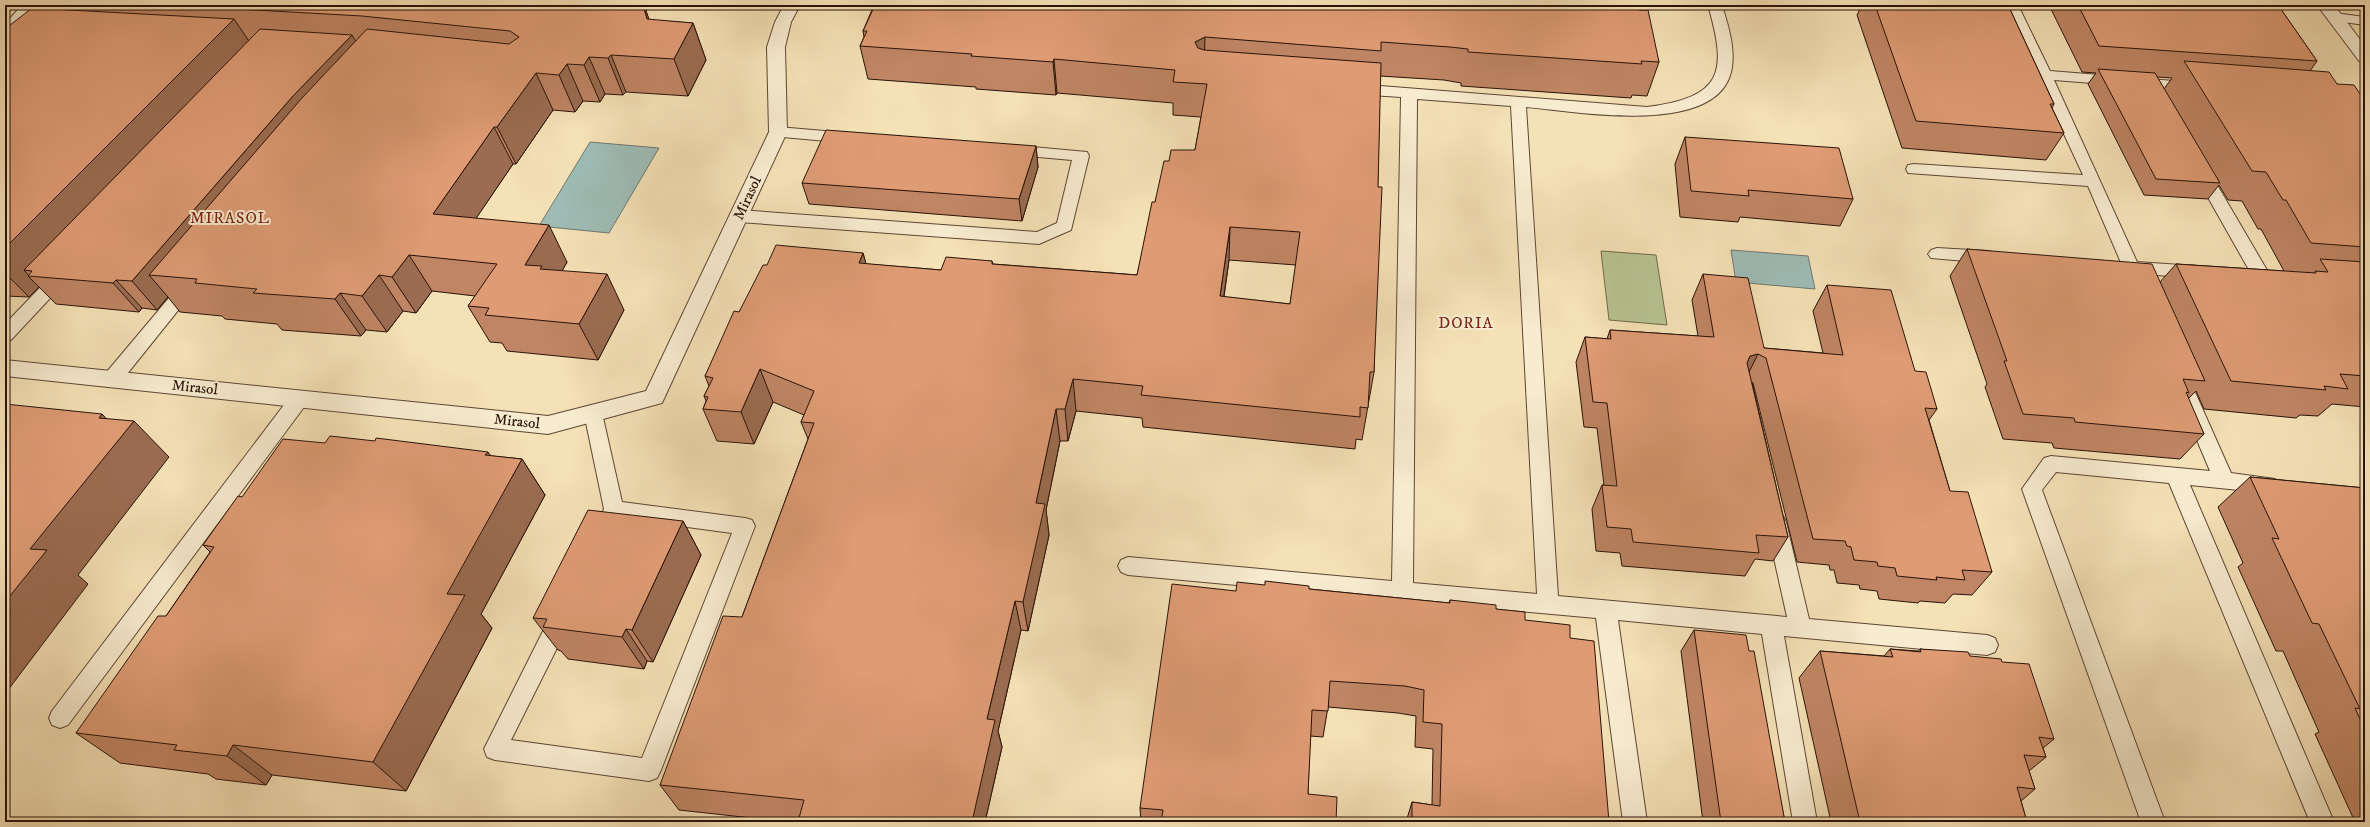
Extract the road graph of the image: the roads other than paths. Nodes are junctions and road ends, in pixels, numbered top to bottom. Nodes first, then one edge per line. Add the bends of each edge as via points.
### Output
1 (31, 5) edge
2 (792, 5) edge
3 (1715, 5) edge
4 (2008, 9) edge
5 (2330, 11) edge
6 (2365, 21) edge
7 (5, 34) edge
8 (2365, 57) edge
9 (2044, 75) junction
10 (2212, 87) edge
11 (1338, 88) edge
12 (1409, 93) junction
13 (1518, 102) junction
14 (778, 132) junction
15 (862, 139) edge
16 (996, 149) edge
17 (2194, 159) edge
18 (1914, 169) dead end
19 (2094, 181) junction
20 (738, 216) junction
21 (1937, 254) dead end
22 (2007, 258) edge
23 (70, 266) edge
24 (2124, 266) junction
25 (201, 271) edge
26 (2216, 273) edge
27 (2239, 275) edge
28 (2147, 302) edge
29 (5, 335) edge
30 (2172, 360) edge
31 (5, 368) edge
32 (112, 379) junction
33 (300, 398) junction
34 (592, 413) junction
35 (2176, 476) junction
36 (2224, 481) junction
37 (2287, 487) edge
38 (1772, 504) edge
39 (614, 509) junction
40 (593, 551) edge
41 (1128, 566) dead end
42 (1402, 592) junction
43 (569, 601) edge
44 (1548, 605) junction
45 (1606, 611) junction
46 (1771, 625) junction
47 (1800, 628) junction
48 (1987, 645) dead end
49 (60, 718) dead end
50 (1635, 822) edge
51 (1805, 822) edge
52 (2153, 822) edge
53 (2322, 822) edge

1 - 7 street
2 - 14 street, Mirasol via 783,22 776,47
3 - 13 lane via 1726,51 1726,71 1717,88 1688,106 1647,112
4 - 9 lane
5 - 6 lane
5 - 8 street
9 - 10 lane via 2154,90
9 - 19 lane
11 - 12 lane
12 - 13 lane
12 - 42 lane
13 - 44 lane
14 - 15 lane
14 - 20 street, Mirasol
16 - 20 lane via 1081,156 1065,226 1039,238
17 - 27 lane via 2270,278
18 - 19 lane
19 - 24 lane
20 - 34 street, Mirasol via 654,397
21 - 22 lane
23 - 29 lane
24 - 26 lane
24 - 28 lane
25 - 32 lane
30 - 36 lane
31 - 32 street, Mirasol
32 - 33 street, Mirasol
33 - 34 street, Mirasol via 548,425
33 - 49 lane
34 - 39 lane
35 - 36 lane
35 - 52 lane via 2051,464 2032,489
35 - 53 lane
36 - 37 lane
38 - 47 lane
39 - 40 lane
39 - 43 lane via 745,526 649,770 495,749
41 - 42 lane
42 - 44 lane
44 - 45 lane
45 - 46 lane
45 - 50 lane
46 - 47 lane
46 - 51 lane
47 - 48 lane

